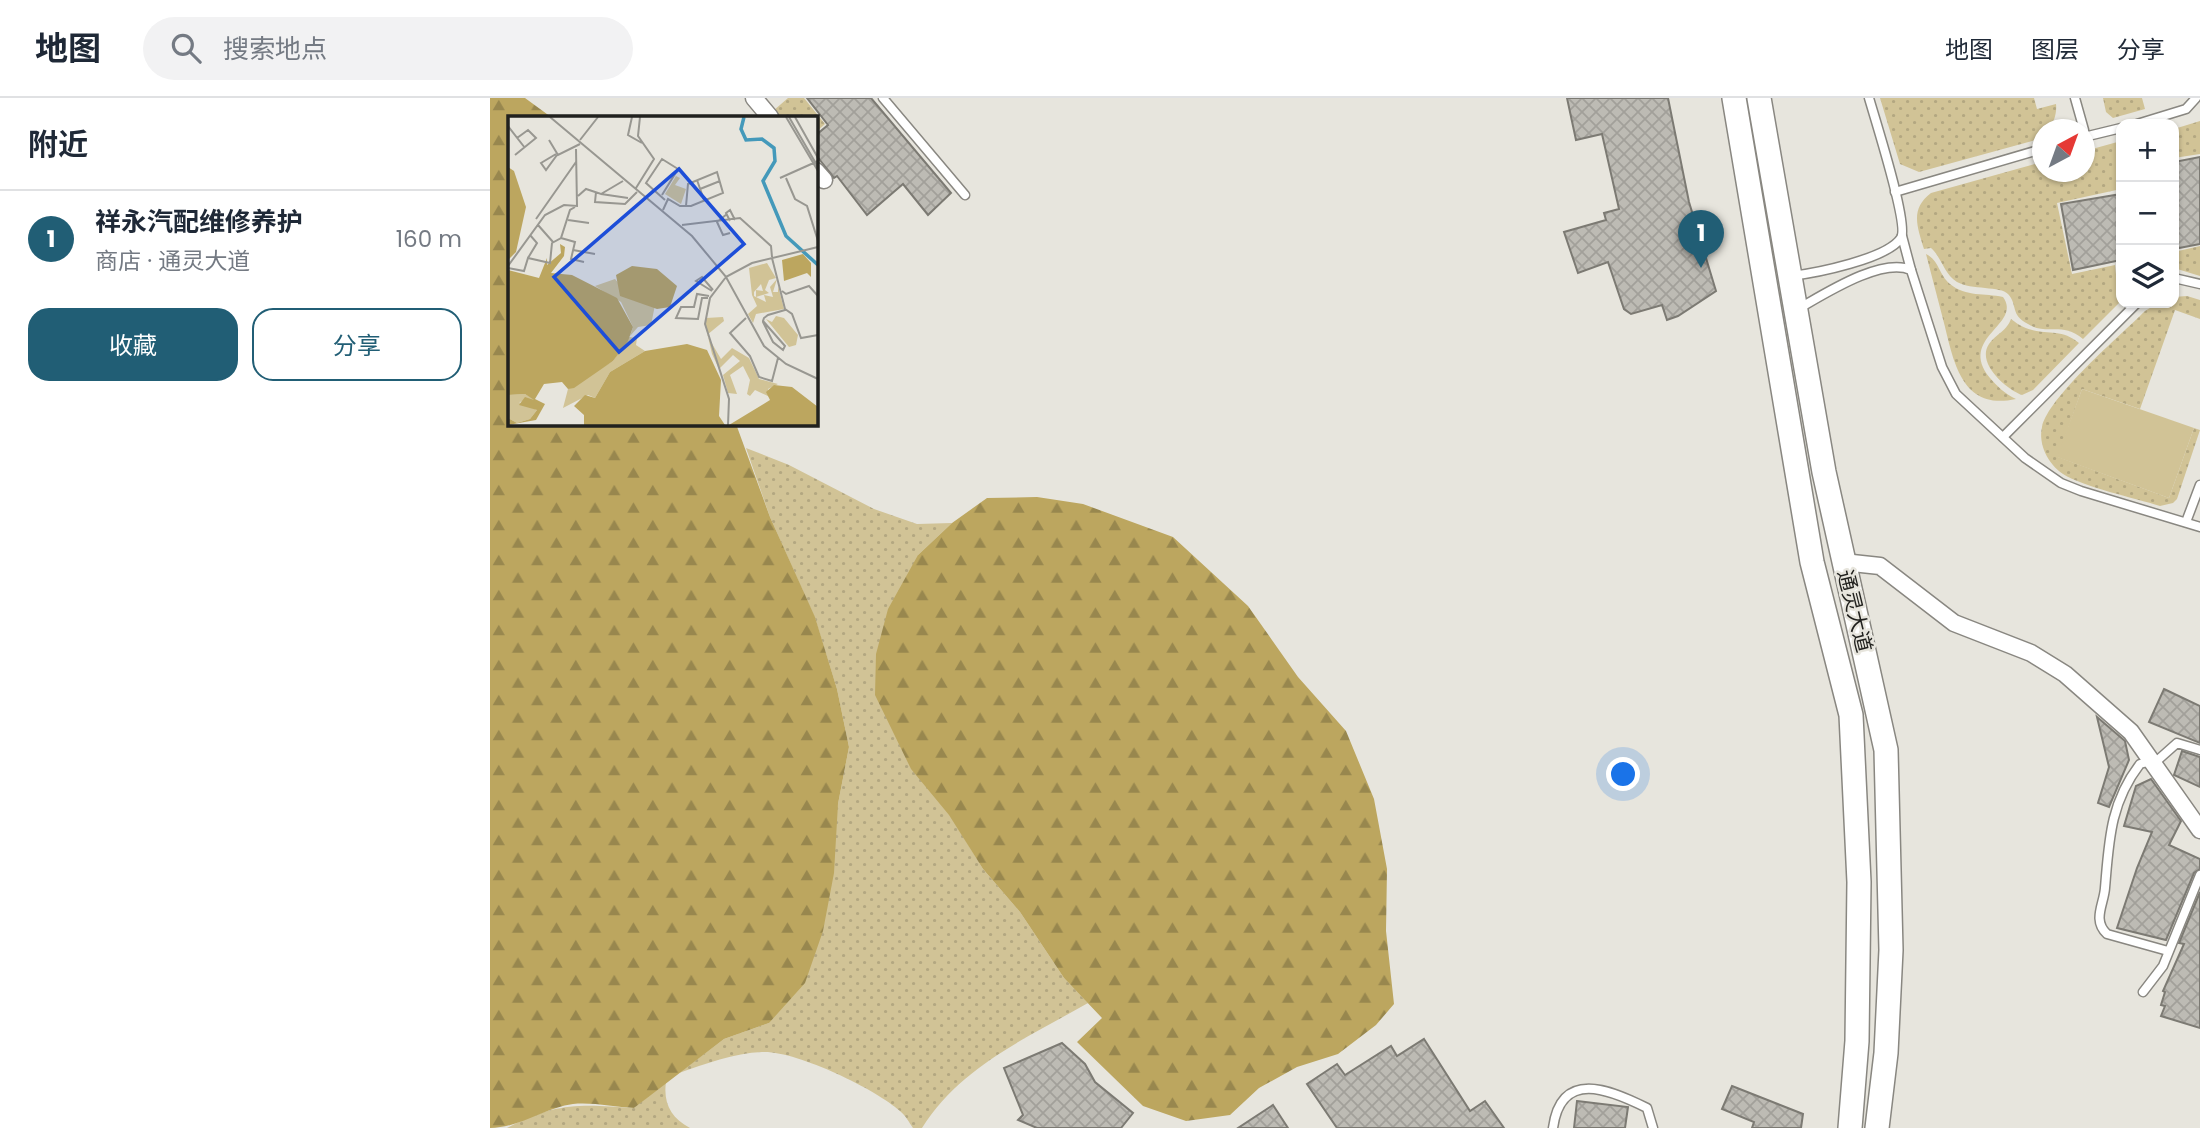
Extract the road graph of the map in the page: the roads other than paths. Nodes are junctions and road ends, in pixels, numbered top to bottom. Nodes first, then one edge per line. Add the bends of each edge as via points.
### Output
1 (754, 98) edge
2 (883, 98) edge
3 (1734, 98) edge
4 (1759, 98) edge
5 (1869, 98) edge
6 (2075, 98) edge
7 (2196, 98) edge
8 (769, 116) edge
9 (2081, 119) edge
10 (2153, 119) edge
11 (2116, 129) edge
12 (2095, 132) edge
13 (2032, 152) edge
14 (1895, 192) junction
15 (965, 195) dead end
16 (1902, 236) junction
17 (1911, 270) junction
18 (1790, 276) junction
19 (2179, 279) edge
20 (2200, 284) edge
21 (2132, 308) edge
22 (1796, 310) junction
23 (2003, 437) junction
24 (2200, 485) edge
25 (2186, 522) junction
26 (2200, 527) edge
27 (1843, 562) junction
28 (2200, 750) edge
29 (2152, 760) junction
30 (2200, 830) edge
31 (2200, 875) edge
32 (2168, 951) junction
33 (2143, 992) dead end
34 (1553, 1128) edge
35 (1653, 1128) edge
36 (1850, 1128) edge
37 (1877, 1128) edge

1 - 8 street
2 - 15 lane
3 - 36 main road, 通灵大道 via 1807,536 1851,715 1859,882 1857,1041
4 - 18 main road, 通灵大道
5 - 14 lane
6 - 9 lane
7 - 10 lane via 2186,109
11 - 12 lane
13 - 14 lane
14 - 16 lane
16 - 17 lane
16 - 18 lane via 1876,254 1819,273
17 - 22 lane via 1898,264 1881,268
17 - 23 lane via 1942,367 1956,394
18 - 22 main road, 通灵大道
19 - 20 lane
21 - 23 lane
22 - 27 main road, 通灵大道
23 - 25 lane via 2061,483
24 - 25 lane
25 - 26 lane
27 - 29 street via 1880,566 1954,623 2050,663 2116,716
27 - 37 main road, 通灵大道 via 1886,750 1891,950
28 - 29 lane via 2177,743
29 - 30 street
29 - 32 lane via 2133,773 2113,813 2099,919 2107,934
31 - 32 lane
32 - 33 lane via 2160,972
34 - 35 lane via 1563,1098 1587,1087 1647,1108

